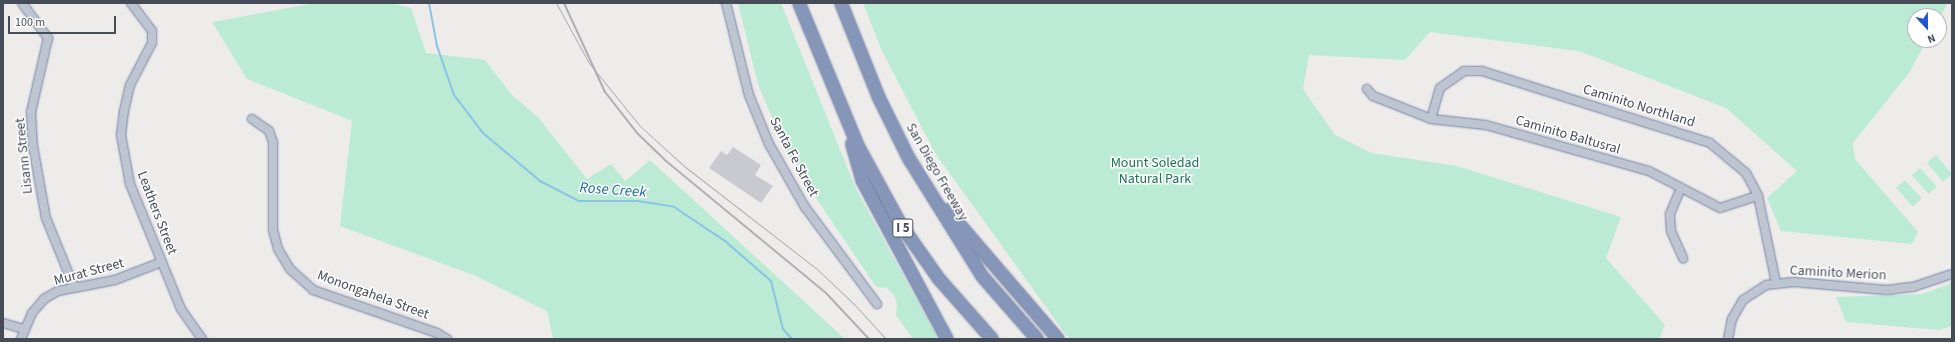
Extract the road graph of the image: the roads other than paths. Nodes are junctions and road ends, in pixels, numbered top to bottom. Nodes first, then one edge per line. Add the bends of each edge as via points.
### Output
1 (22, 3) edge
2 (131, 3) edge
3 (726, 3) edge
4 (799, 3) edge
5 (841, 3) edge
6 (1367, 89) dead end
7 (840, 101) junction
8 (252, 119) dead end
9 (1431, 119) junction
10 (921, 180) junction
11 (1681, 188) junction
12 (1758, 196) junction
13 (1683, 258) dead end
14 (162, 262) junction
15 (1952, 274) edge
16 (1776, 283) junction
17 (74, 287) junction
18 (877, 304) dead end
19 (3, 323) edge
20 (24, 329) junction
21 (21, 339) edge
22 (202, 339) edge
23 (447, 339) edge
24 (947, 339) edge
25 (992, 339) edge
26 (1037, 339) edge
27 (1058, 339) edge
28 (1728, 339) edge

1 - 17 street, Lisann Street via 48,38 31,112 33,146 46,218
2 - 14 street, Leathers Street via 152,31 152,43 130,85 121,135 130,184
3 - 18 street, Santa Fe Street via 749,95 769,144 805,206
4 - 7 highway, I 5
5 - 10 highway, San Diego Freeway via 879,98
6 - 9 street, Caminito Baltusral via 1373,96
7 - 24 highway via 862,180
7 - 25 highway, I 5 via 858,146 901,225 939,278
8 - 23 street, Monongahela Street via 269,131 273,142 273,230 278,249 290,269 313,290 437,332
9 - 11 street, Caminito Baltusral via 1486,125 1649,171
9 - 12 street, Caminito Northland via 1440,88 1459,73 1482,71 1700,139 1728,156 1746,173
10 - 26 highway, San Diego Freeway via 982,276
10 - 27 highway
11 - 12 street, Caminito Baltusral via 1720,208
11 - 13 street via 1670,214 1671,231
12 - 16 street, Caminito Northland
14 - 17 street, Murat Street via 115,280
14 - 22 street, Leathers Street via 181,309
15 - 16 street, Caminito Merion via 1913,287 1887,290
16 - 28 street, Caminito Merion via 1753,292 1743,300 1732,319
17 - 20 street, Murat Street via 44,299
19 - 20 street
20 - 21 street, Murat Street

